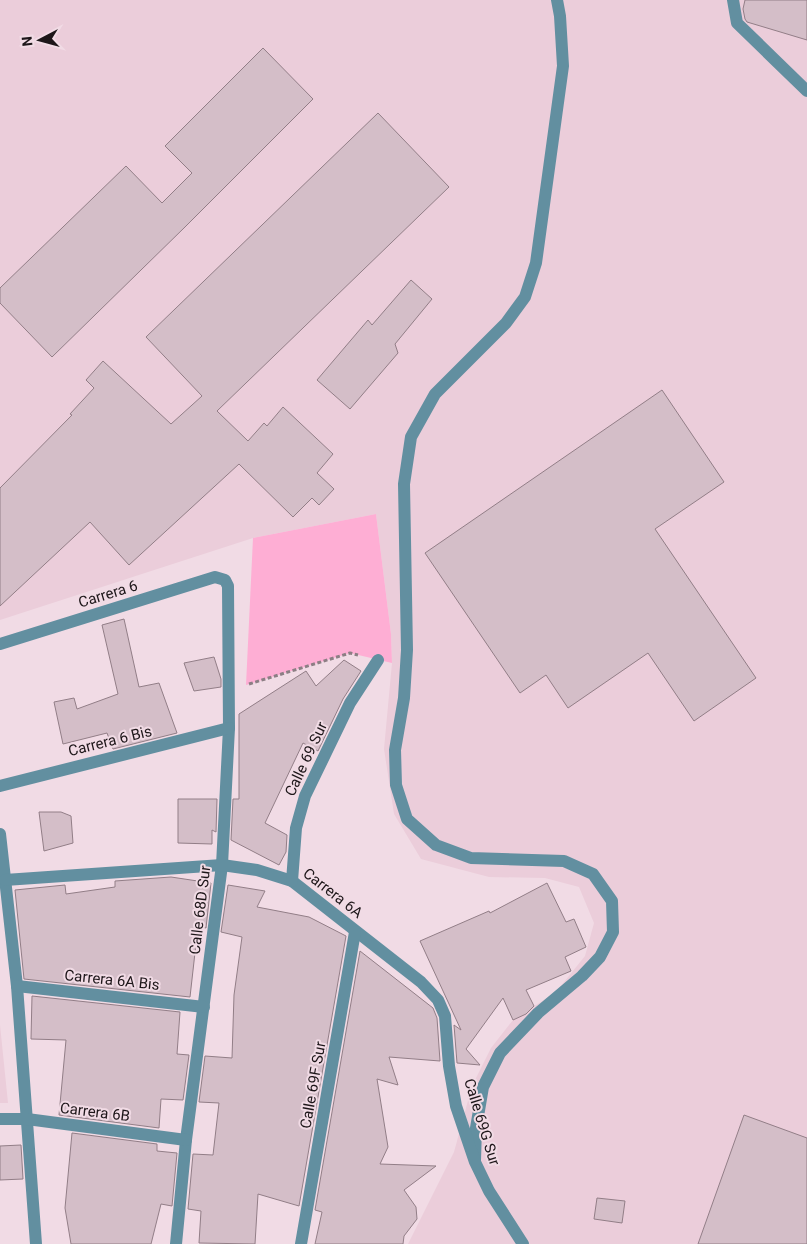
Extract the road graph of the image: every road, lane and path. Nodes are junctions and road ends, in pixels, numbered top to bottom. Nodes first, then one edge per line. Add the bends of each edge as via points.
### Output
1 (557, 0) edge
2 (733, 0) edge
3 (807, 90) edge
4 (225, 580) joint
5 (0, 644) edge
6 (378, 660) joint
7 (229, 691) junction
8 (229, 728) junction
9 (0, 786) edge
10 (0, 834) edge
11 (222, 865) junction
12 (5, 880) junction
13 (292, 881) junction
14 (355, 932) junction
15 (17, 986) junction
16 (438, 1000) joint
17 (204, 1006) junction
18 (0, 1119) edge
19 (27, 1119) junction
20 (186, 1140) junction
21 (475, 1162) junction
22 (36, 1244) edge
23 (176, 1244) edge
24 (302, 1244) edge
25 (523, 1244) edge

1 - 21 street via 563,66 536,263 525,297 506,323 435,394 412,437 404,484 407,650 404,698 395,750 396,785 407,819 436,845 470,858 564,861 593,874 612,901 613,932 600,957 538,1013 500,1053 483,1087 476,1128
2 - 3 street via 737,23
4 - 5 street, Carrera 6 via 215,578
4 - 7 street, Calle 68D Sur via 228,586
6 - 7 path via 350,654
6 - 13 street, Calle 69 Sur via 350,704 304,796 296,828
7 - 8 street, Calle 68D Sur
8 - 9 street, Carrera 6 Bis
8 - 11 street, Calle 68D Sur
10 - 12 street
11 - 12 street, Carrera 6A
11 - 13 street, Carrera 6A via 257,870
11 - 17 street, Calle 68D Sur
12 - 15 street
13 - 14 street, Carrera 6A
14 - 16 street, Carrera 6A via 421,982
14 - 24 street, Calle 69F Sur
15 - 17 street, Carrera 6A Bis
15 - 19 street
16 - 21 street, Calle 69G Sur via 445,1016 456,1106
17 - 20 street, Calle 68D Sur
18 - 19 street, Carrera 6B
19 - 20 street, Carrera 6B
19 - 22 street
20 - 23 street, Calle 68D Sur
21 - 25 street, Calle 69G Sur via 489,1191

